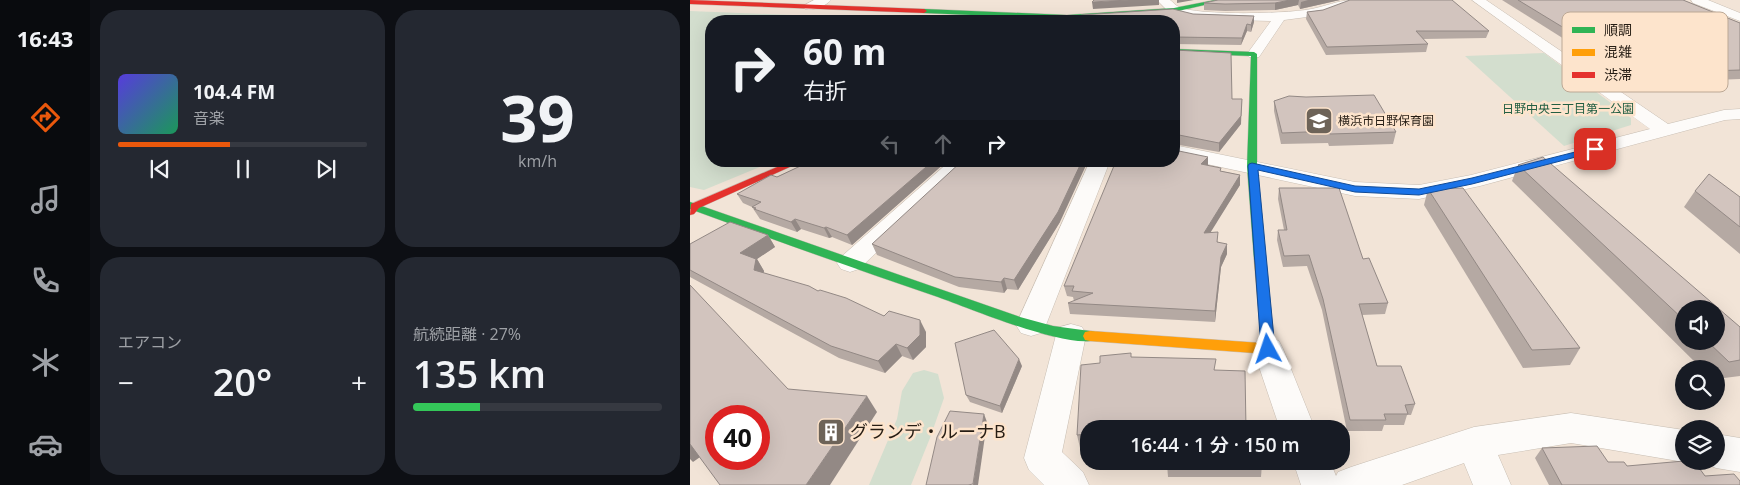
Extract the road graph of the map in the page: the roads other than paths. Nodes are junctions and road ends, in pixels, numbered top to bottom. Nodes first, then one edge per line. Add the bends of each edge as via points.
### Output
1 (825, 0) edge
2 (1162, 0) edge
3 (1223, 0) edge
4 (1351, 0) edge
5 (1478, 0) edge
6 (1697, 0) edge
7 (690, 2) edge
8 (809, 6) junction
9 (1174, 10) junction
10 (1727, 12) edge
11 (1728, 12) edge
12 (987, 15) edge
13 (1114, 15) edge
14 (1280, 16) junction
15 (1740, 17) edge
16 (1180, 51) edge
17 (1254, 54) junction
18 (1562, 59) edge
19 (1610, 92) edge
20 (1740, 114) edge
21 (1666, 131) junction
22 (1180, 152) edge
23 (1252, 166) junction
24 (785, 167) edge
25 (956, 167) edge
26 (1097, 167) edge
27 (692, 208) edge
28 (850, 263) junction
29 (1031, 325) junction
30 (1071, 335) junction
31 (1268, 349) junction
32 (1295, 420) edge
33 (1474, 443) junction
34 (1675, 445) edge
35 (1725, 452) edge
36 (1740, 454) edge
37 (1314, 470) edge
38 (1070, 485) edge
39 (1320, 485) edge
40 (1351, 485) edge
41 (1492, 485) edge

1 - 8 street
2 - 9 street
3 - 9 street
4 - 14 street via 1318,12
5 - 18 street
6 - 10 street
7 - 8 street
8 - 12 street
9 - 13 street
9 - 14 street via 1208,16
11 - 15 street
14 - 17 street
16 - 17 street
17 - 23 street
19 - 21 street
20 - 21 street via 1724,115
21 - 23 street via 1419,192 1355,189
22 - 23 street
23 - 31 street
24 - 27 street
25 - 28 street
26 - 29 street
27 - 28 street
28 - 29 street
29 - 30 street
30 - 31 street
30 - 38 street via 1042,458
31 - 32 street
33 - 34 street via 1571,428
33 - 40 street
33 - 41 street
35 - 36 street
37 - 39 street

